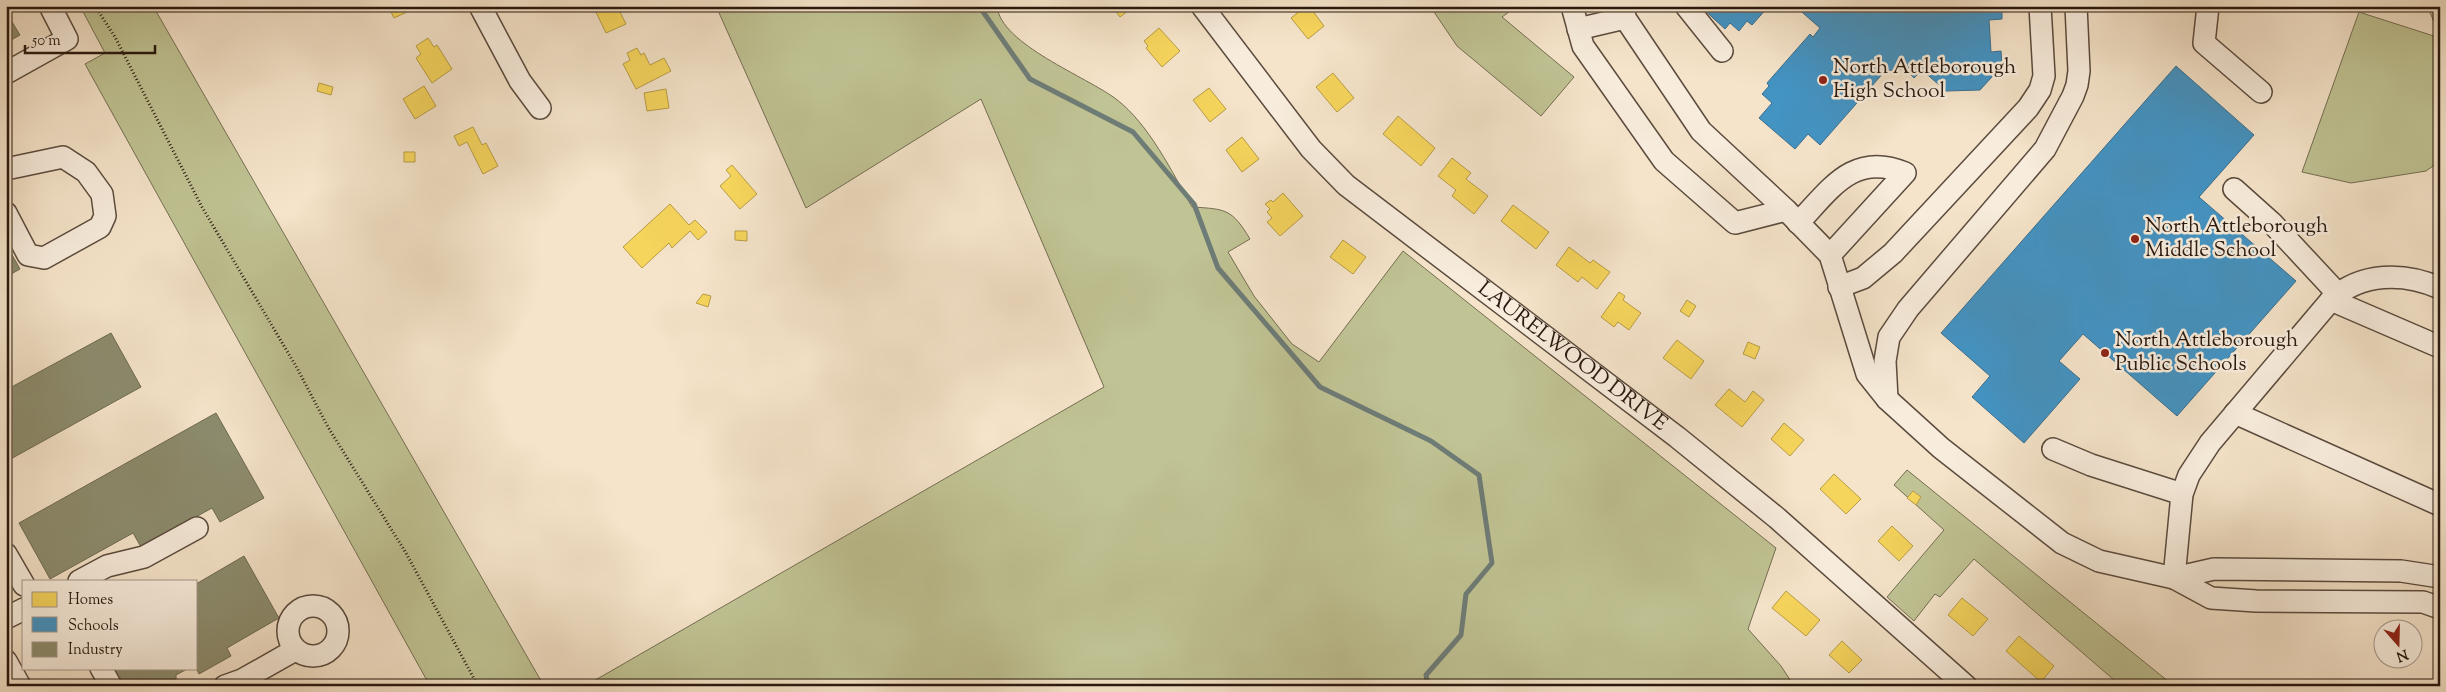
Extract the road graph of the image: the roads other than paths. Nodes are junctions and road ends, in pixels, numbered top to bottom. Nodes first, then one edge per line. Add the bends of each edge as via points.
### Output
1 (50, 6) edge
2 (480, 6) edge
3 (1202, 6) edge
4 (1572, 6) edge
5 (1686, 6) edge
6 (2040, 6) edge
7 (2076, 6) edge
8 (2208, 6) edge
9 (1624, 12) edge
10 (1578, 29) junction
11 (1722, 51) dead end
12 (6, 73) edge
13 (2044, 76) junction
14 (2077, 85) junction
15 (2262, 92) dead end
16 (540, 108) dead end
17 (6, 169) edge
18 (2234, 189) dead end
19 (6, 213) edge
20 (1792, 217) junction
21 (1830, 255) junction
22 (1839, 287) junction
23 (2440, 288) edge
24 (2335, 297) junction
25 (2440, 347) edge
26 (1887, 399) junction
27 (2235, 413) junction
28 (2053, 448) dead end
29 (2182, 494) junction
30 (2440, 504) edge
31 (197, 528) dead end
32 (6, 554) edge
33 (2440, 577) edge
34 (2174, 578) junction
35 (81, 580) edge
36 (22, 582) edge
37 (2440, 608) edge
38 (22, 610) edge
39 (6, 618) edge
40 (295, 650) dead end
41 (6, 661) edge
42 (102, 670) edge
43 (20, 686) edge
44 (111, 686) edge
45 (225, 686) edge
46 (1966, 686) edge

1 - 12 street via 67,39
2 - 16 street via 520,81
3 - 46 street, LAURELWOOD DRIVE via 1311,150 1346,185 1669,431 1777,518
4 - 10 street
5 - 11 street
6 - 13 street
7 - 14 street
8 - 15 street via 2204,43
9 - 10 street
9 - 20 street via 1701,131
10 - 20 street via 1583,46 1664,161 1678,174 1735,223
13 - 14 street
13 - 22 street via 2040,90 2028,108 1893,253 1863,278
14 - 26 street via 2045,149 1908,309 1889,337 1885,361
17 - 19 street via 63,157 86,172 102,194 105,216 100,227 44,258 28,255
18 - 24 street via 2272,223
20 - 21 street
20 - 21 street via 1843,176 1857,170 1892,167 1905,173
21 - 22 street
22 - 26 street via 1867,374
23 - 24 street via 2413,278 2393,277 2354,285
24 - 25 street
24 - 27 street
26 - 34 street via 1941,448 2062,543 2099,561
27 - 29 street via 2198,460
27 - 30 street
28 - 29 street via 2090,465
29 - 34 street
31 - 35 street via 144,557 107,566
32 - 36 street
33 - 34 street via 2401,571 2214,569
34 - 37 street via 2211,598 2423,602
38 - 39 street
40 - 45 street
41 - 43 street
42 - 44 street

